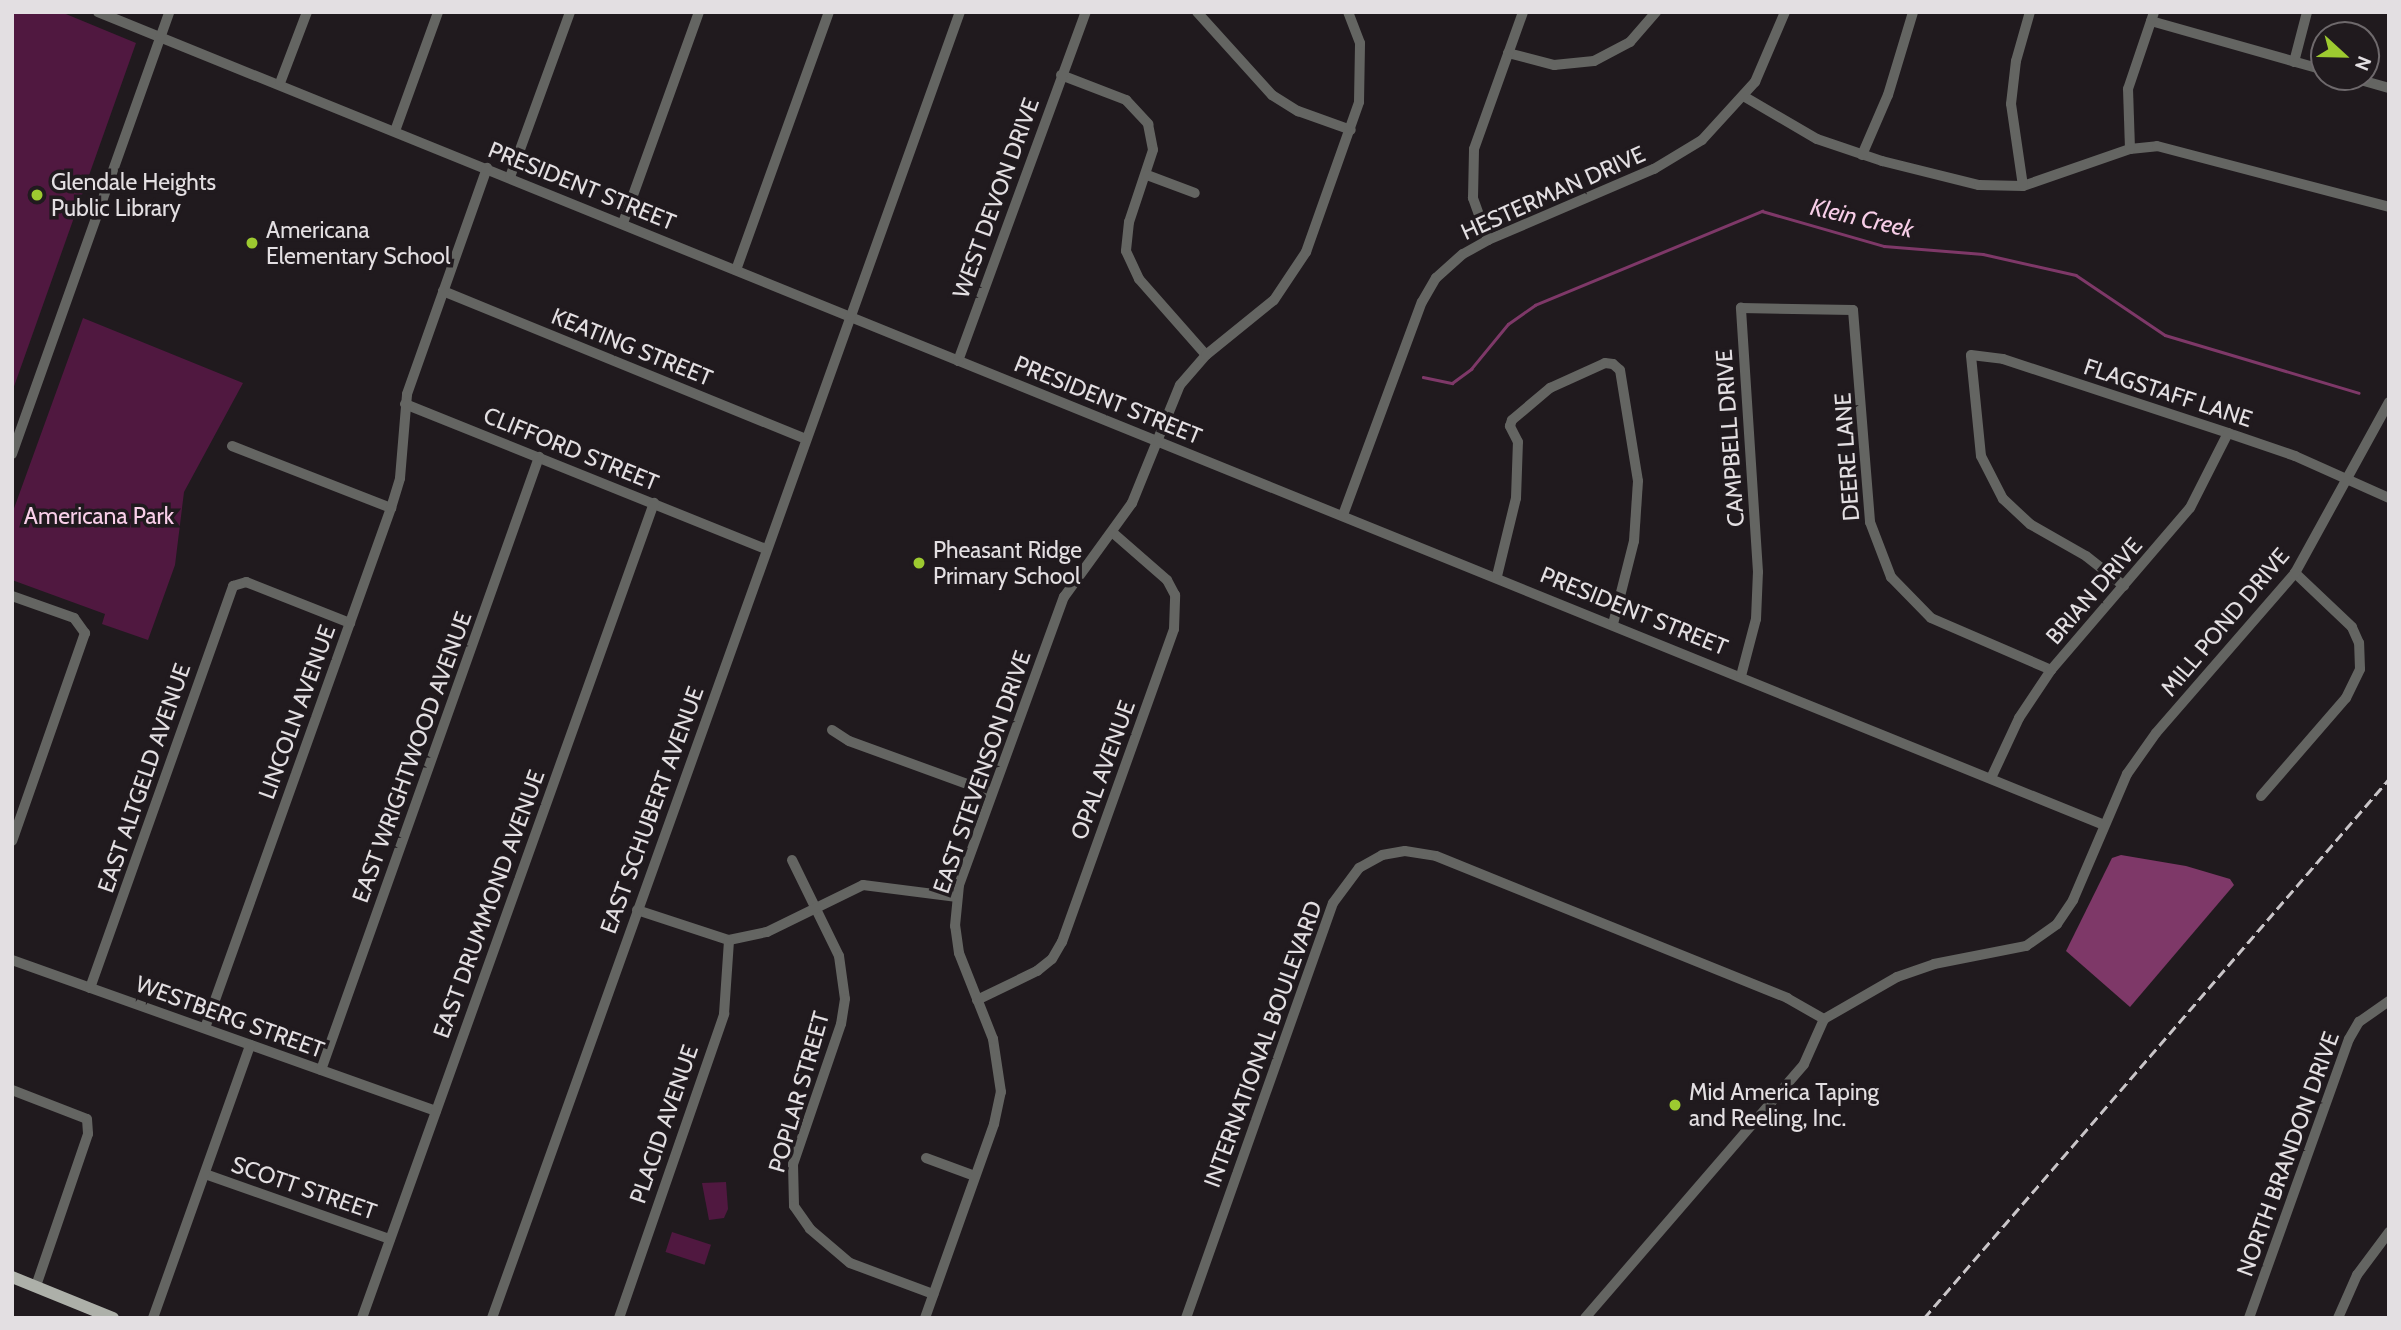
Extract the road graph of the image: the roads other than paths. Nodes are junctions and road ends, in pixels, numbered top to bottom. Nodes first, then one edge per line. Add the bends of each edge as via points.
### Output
1 (98, 12) edge
2 (169, 12) edge
3 (307, 12) edge
4 (438, 12) edge
5 (570, 12) edge
6 (699, 12) edge
7 (829, 12) edge
8 (960, 12) edge
9 (1086, 12) edge
10 (1197, 12) edge
11 (1348, 12) edge
12 (1523, 12) edge
13 (1656, 12) edge
14 (1785, 12) edge
15 (1913, 12) edge
16 (2030, 12) edge
17 (2307, 12) edge
18 (2152, 17) edge
19 (160, 36) junction
20 (1508, 53) junction
21 (2294, 62) junction
22 (2310, 66) edge
23 (1061, 75) junction
24 (280, 83) junction
25 (1745, 97) junction
26 (1351, 130) junction
27 (395, 131) junction
28 (2130, 149) junction
29 (1862, 155) junction
30 (486, 168) junction
31 (1147, 175) junction
32 (510, 177) junction
33 (2023, 186) junction
34 (1195, 193) dead end
35 (2389, 207) edge
36 (623, 223) junction
37 (1488, 240) junction
38 (736, 270) junction
39 (443, 291) junction
40 (1853, 310) joint
41 (849, 315) junction
42 (1206, 355) junction
43 (958, 361) junction
44 (2389, 402) edge
45 (405, 404) junction
46 (2228, 433) junction
47 (805, 439) junction
48 (1157, 440) junction
49 (232, 446) dead end
50 (12, 454) edge
51 (539, 457) junction
52 (2348, 481) junction
53 (2389, 498) edge
54 (653, 503) junction
55 (391, 508) junction
56 (1343, 515) junction
57 (1112, 532) junction
58 (766, 549) junction
59 (2295, 573) junction
60 (1497, 576) junction
61 (2124, 586) junction
62 (12, 596) edge
63 (350, 623) junction
64 (1613, 624) junction
65 (2050, 670) junction
66 (1741, 676) junction
67 (832, 730) dead end
68 (1992, 776) junction
69 (992, 793) junction
70 (2261, 796) dead end
71 (2102, 824) junction
72 (12, 841) edge
73 (792, 860) dead end
74 (957, 897) junction
75 (814, 909) junction
76 (637, 910) junction
77 (729, 940) junction
78 (12, 960) edge
79 (90, 988) junction
80 (976, 1000) junction
81 (2389, 1001) edge
82 (1824, 1019) junction
83 (205, 1028) junction
84 (250, 1045) junction
85 (321, 1070) junction
86 (12, 1090) edge
87 (436, 1111) junction
88 (926, 1158) dead end
89 (205, 1174) junction
90 (975, 1176) junction
91 (2389, 1232) edge
92 (390, 1239) junction
93 (12, 1277) edge
94 (36, 1286) junction
95 (933, 1294) junction
96 (113, 1318) edge
97 (153, 1318) edge
98 (362, 1318) edge
99 (492, 1318) edge
100 (619, 1318) edge
101 (925, 1318) edge
102 (1186, 1318) edge
103 (1585, 1318) edge
104 (2249, 1318) edge
105 (2338, 1318) edge

1 - 19 street, PRESIDENT STREET
2 - 19 street
3 - 24 street
4 - 27 street
5 - 32 street
6 - 36 street
7 - 38 street
8 - 41 street, EAST SCHUBERT AVENUE
9 - 23 street, WEST DEVON DRIVE
10 - 26 street via 1272,94 1298,111
11 - 26 street, EAST STEVENSON DRIVE via 1360,43 1362,70
12 - 20 street
13 - 20 street via 1630,42 1594,61 1554,65
14 - 25 street, HESTERMAN DRIVE via 1766,64
15 - 29 street via 1888,95
16 - 33 street via 2016,61 2011,104
17 - 21 street
18 - 21 street
18 - 28 street via 2128,89
19 - 24 street, PRESIDENT STREET
19 - 50 street
20 - 37 street via 1472,164 1473,198
21 - 22 street
23 - 31 street via 1136,107 1153,142
23 - 43 street, WEST DEVON DRIVE
24 - 27 street, PRESIDENT STREET
25 - 29 street via 1801,132
25 - 37 street, HESTERMAN DRIVE via 1702,140 1668,162
26 - 42 street, EAST STEVENSON DRIVE via 1294,275 1275,300
27 - 30 street, PRESIDENT STREET
28 - 33 street
28 - 35 street via 2177,149
29 - 33 street via 1979,185
30 - 32 street, PRESIDENT STREET
30 - 39 street
31 - 34 street
31 - 42 street via 1127,232 1128,259 1139,279
32 - 36 street, PRESIDENT STREET
36 - 38 street, PRESIDENT STREET
37 - 56 street, HESTERMAN DRIVE via 1450,264 1422,302
38 - 41 street, PRESIDENT STREET
39 - 45 street
39 - 47 street, KEATING STREET
40 - 65 street, DEERE LANE via 1870,522 1891,577 1931,618
40 - 66 street, CAMPBELL DRIVE via 1741,308 1758,572 1756,619
41 - 43 street, PRESIDENT STREET
41 - 47 street, EAST SCHUBERT AVENUE
42 - 48 street, EAST STEVENSON DRIVE via 1180,386
43 - 48 street, PRESIDENT STREET
44 - 52 street, MILL POND DRIVE
45 - 51 street, CLIFFORD STREET
45 - 55 street, LINCOLN AVENUE via 402,467
46 - 52 street, FLAGSTAFF LANE
46 - 61 street, BRIAN DRIVE via 2190,508
46 - 61 street, FLAGSTAFF LANE via 2003,359 1971,355 1981,456 2003,499 2030,524 2086,556
47 - 58 street, EAST SCHUBERT AVENUE
48 - 56 street, PRESIDENT STREET
48 - 57 street, EAST STEVENSON DRIVE via 1132,503
49 - 55 street
51 - 54 street, CLIFFORD STREET
51 - 85 street, EAST WRIGHTWOOD AVENUE
52 - 53 street, FLAGSTAFF LANE
52 - 59 street, MILL POND DRIVE
54 - 58 street, CLIFFORD STREET
54 - 87 street, EAST DRUMMOND AVENUE
55 - 63 street, LINCOLN AVENUE
56 - 60 street, PRESIDENT STREET
57 - 69 street, EAST STEVENSON DRIVE via 1064,597
57 - 80 street, OPAL AVENUE via 1167,580 1175,595 1174,629 1062,942 1052,959 1037,971
58 - 76 street, EAST SCHUBERT AVENUE
59 - 70 street via 2352,627 2359,643 2360,669 2346,698
59 - 71 street, MILL POND DRIVE via 2149,742
60 - 64 street, PRESIDENT STREET
60 - 64 street via 1516,498 1518,442 1510,426 1512,420 1550,388 1612,364 1620,370 1638,481 1634,541
61 - 65 street, BRIAN DRIVE
62 - 72 street via 74,618 83,626 85,639
63 - 79 street, EAST ALTGELD AVENUE via 237,583
63 - 83 street, LINCOLN AVENUE
64 - 66 street, PRESIDENT STREET
65 - 68 street, BRIAN DRIVE via 2019,718
66 - 68 street, PRESIDENT STREET
67 - 69 street via 849,741
68 - 71 street, PRESIDENT STREET
69 - 74 street, EAST STEVENSON DRIVE
71 - 82 street, MILL POND DRIVE via 2067,912 2039,937 2000,954 1934,964 1897,977
73 - 75 street, POPLAR STREET
74 - 75 street via 863,886
74 - 80 street, EAST STEVENSON DRIVE via 959,953
75 - 77 street via 767,932
75 - 95 street, POPLAR STREET via 839,956 845,999 841,1024 793,1164 794,1206 810,1229 842,1258
76 - 77 street
76 - 99 street, EAST SCHUBERT AVENUE
77 - 100 street, PLACID AVENUE via 724,1014
78 - 79 street, WESTBERG STREET
79 - 83 street, WESTBERG STREET
80 - 90 street, EAST STEVENSON DRIVE via 998,1054 1000,1092
81 - 104 street, NORTH BRANDON DRIVE via 2373,1010 2350,1039
82 - 102 street, INTERNATIONAL BOULEVARD via 1787,998 1436,856 1405,851 1382,855 1351,876 1333,903
82 - 103 street via 1804,1064
83 - 84 street, WESTBERG STREET
84 - 85 street, WESTBERG STREET
84 - 89 street
85 - 87 street, WESTBERG STREET
86 - 94 street via 87,1119 88,1134
87 - 92 street, EAST DRUMMOND AVENUE
88 - 90 street
89 - 92 street, SCOTT STREET
89 - 97 street
90 - 95 street, EAST STEVENSON DRIVE
91 - 105 street via 2357,1275
92 - 98 street, EAST DRUMMOND AVENUE
93 - 94 main road
94 - 96 main road
95 - 101 street, EAST STEVENSON DRIVE

